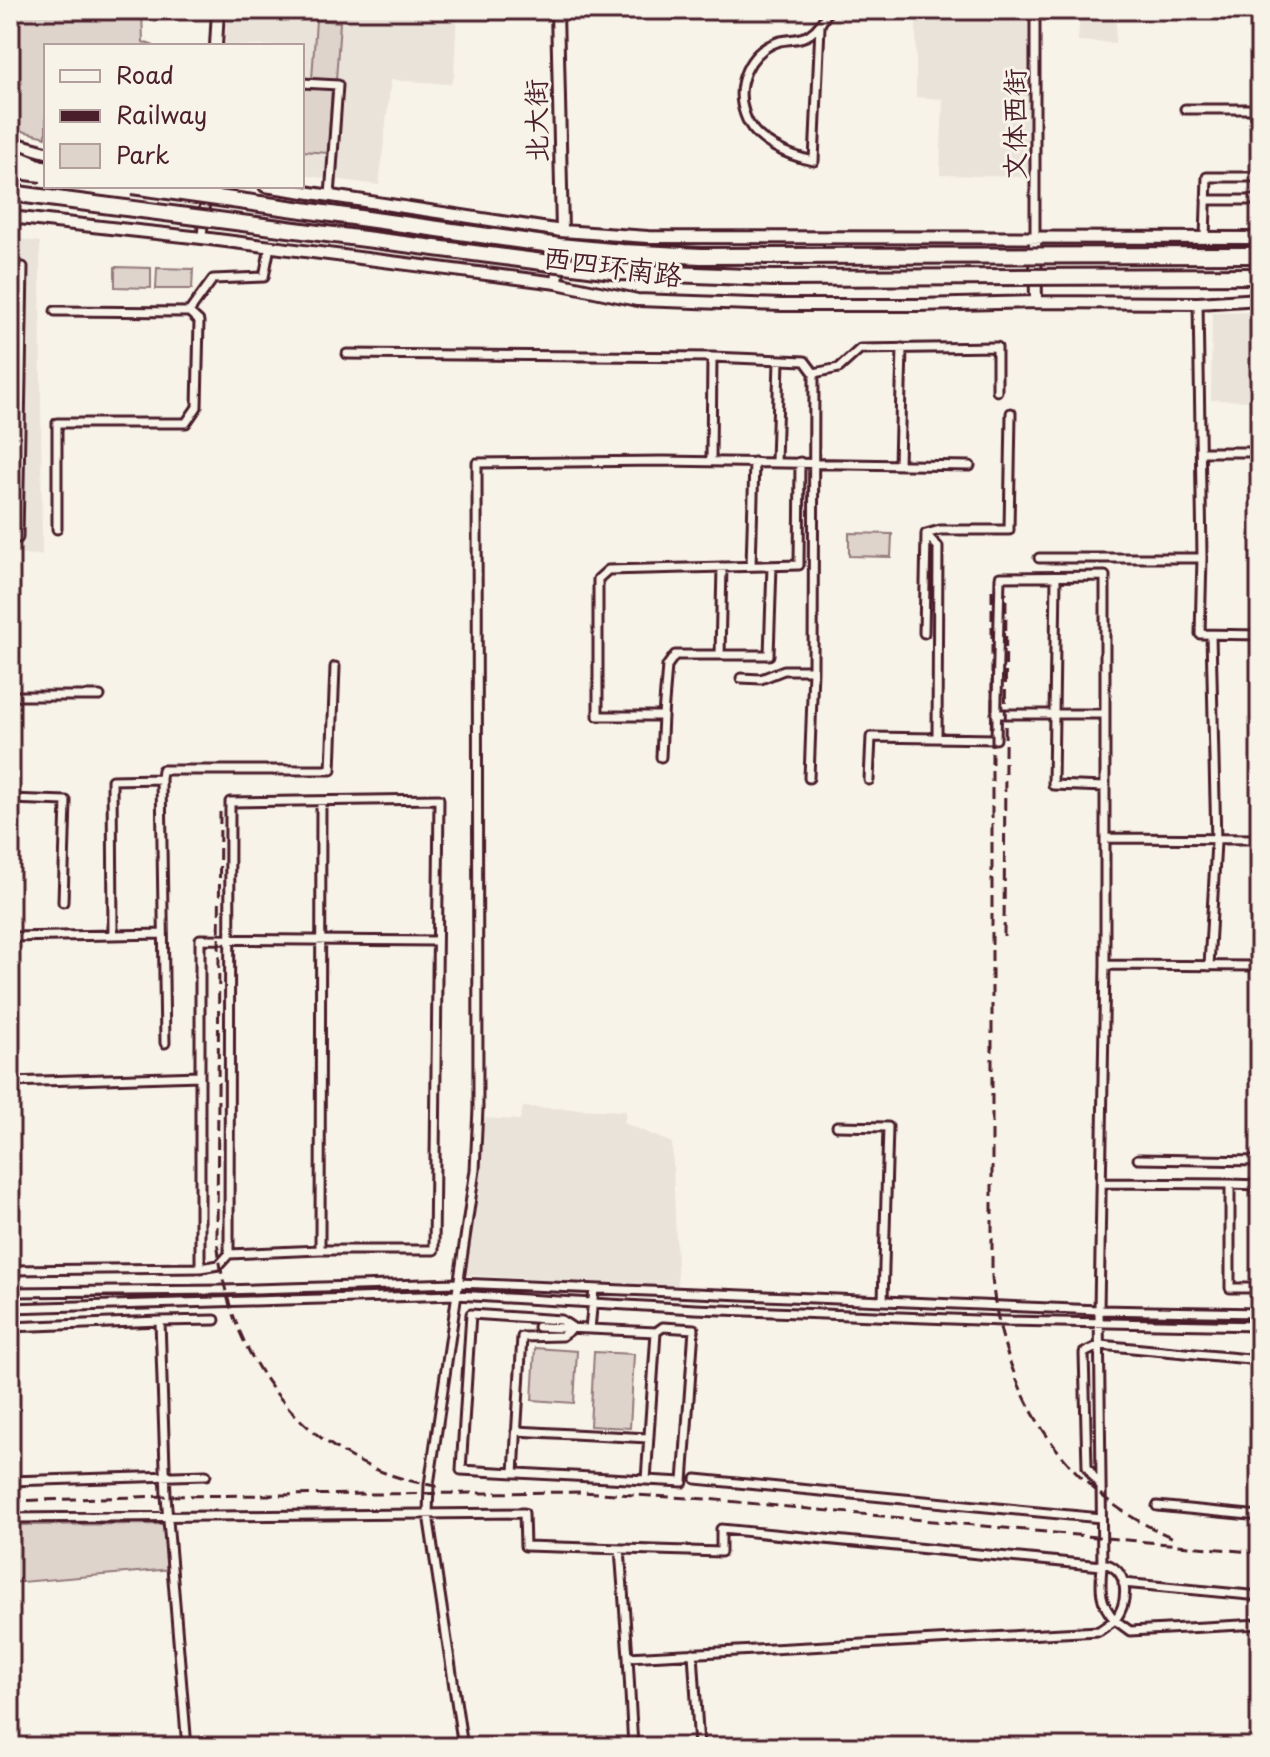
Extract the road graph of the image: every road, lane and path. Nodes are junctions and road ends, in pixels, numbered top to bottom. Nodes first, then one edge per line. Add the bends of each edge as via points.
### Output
1 (218, 10) edge
2 (557, 10) edge
3 (828, 10) edge
4 (1035, 10) edge
5 (820, 26) junction
6 (216, 44) edge
7 (304, 83) edge
8 (1185, 109) dead end
9 (1260, 109) edge
10 (10, 142) edge
11 (44, 154) edge
12 (44, 155) edge
13 (10, 158) edge
14 (10, 170) edge
15 (44, 172) edge
16 (44, 173) edge
17 (1260, 177) edge
18 (146, 188) edge
19 (162, 188) edge
20 (278, 188) edge
21 (206, 191) edge
22 (10, 194) edge
23 (330, 196) junction
24 (1206, 200) junction
25 (1260, 200) edge
26 (10, 217) edge
27 (203, 220) junction
28 (562, 231) junction
29 (202, 238) junction
30 (1035, 238) junction
31 (1205, 238) junction
32 (1260, 238) edge
33 (561, 245) junction
34 (270, 246) junction
35 (654, 254) junction
36 (1260, 254) edge
37 (1035, 255) junction
38 (701, 256) junction
39 (10, 266) edge
40 (559, 266) junction
41 (647, 273) junction
42 (1260, 276) edge
43 (744, 277) junction
44 (1035, 277) junction
45 (557, 283) junction
46 (1260, 299) edge
47 (1036, 302) junction
48 (1198, 303) junction
49 (55, 311) dead end
50 (189, 312) junction
51 (902, 348) junction
52 (347, 354) dead end
53 (712, 357) junction
54 (779, 360) junction
55 (814, 373) junction
56 (997, 391) dead end
57 (1011, 413) dead end
58 (1202, 452) junction
59 (1260, 452) edge
60 (711, 461) junction
61 (754, 462) junction
62 (776, 462) junction
63 (800, 462) junction
64 (815, 462) junction
65 (899, 464) junction
66 (970, 466) dead end
67 (57, 529) dead end
68 (926, 534) junction
69 (10, 538) edge
70 (1039, 558) dead end
71 (1202, 558) junction
72 (751, 566) junction
73 (772, 566) junction
74 (722, 567) junction
75 (1056, 577) junction
76 (924, 633) dead end
77 (1211, 635) junction
78 (1260, 635) edge
79 (720, 655) junction
80 (335, 667) dead end
81 (813, 670) junction
82 (741, 678) dead end
83 (10, 696) edge
84 (100, 696) dead end
85 (996, 714) junction
86 (1105, 714) junction
87 (1054, 715) junction
88 (663, 716) junction
89 (937, 738) junction
90 (661, 757) dead end
91 (809, 778) dead end
92 (161, 779) junction
93 (869, 780) dead end
94 (1105, 787) junction
95 (10, 799) edge
96 (321, 801) junction
97 (1105, 838) junction
98 (1216, 839) junction
99 (1260, 839) edge
100 (63, 902) dead end
101 (163, 934) junction
102 (113, 935) junction
103 (10, 937) edge
104 (229, 939) junction
105 (320, 940) junction
106 (437, 941) junction
107 (1105, 965) junction
108 (1209, 966) junction
109 (1260, 966) edge
110 (165, 1043) dead end
111 (200, 1076) junction
112 (10, 1082) edge
113 (837, 1126) dead end
114 (1138, 1159) dead end
115 (1260, 1161) edge
116 (1102, 1183) junction
117 (1230, 1184) junction
118 (1260, 1185) edge
119 (320, 1250) junction
120 (229, 1254) junction
121 (200, 1268) junction
122 (10, 1270) edge
123 (457, 1283) junction
124 (1260, 1288) edge
125 (594, 1289) junction
126 (10, 1292) edge
127 (456, 1295) junction
128 (883, 1301) junction
129 (593, 1303) junction
130 (10, 1308) edge
131 (1099, 1310) junction
132 (1260, 1313) edge
133 (215, 1320) dead end
134 (160, 1321) junction
135 (1100, 1322) junction
136 (1260, 1326) edge
137 (10, 1327) edge
138 (538, 1327) dead end
139 (573, 1328) junction
140 (590, 1329) junction
141 (656, 1332) junction
142 (1100, 1345) junction
143 (1260, 1360) edge
144 (516, 1431) junction
145 (648, 1438) junction
146 (514, 1473) junction
147 (206, 1475) dead end
148 (165, 1477) junction
149 (696, 1479) dead end
150 (646, 1480) junction
151 (10, 1481) edge
152 (1101, 1488) junction
153 (1157, 1506) dead end
154 (428, 1514) junction
155 (168, 1516) junction
156 (1260, 1516) edge
157 (10, 1518) edge
158 (1101, 1518) junction
159 (620, 1549) junction
160 (1102, 1566) junction
161 (1123, 1583) junction
162 (1260, 1596) edge
163 (1115, 1620) junction
164 (1260, 1624) edge
165 (693, 1653) junction
166 (628, 1657) junction
167 (187, 1747) edge
168 (463, 1747) edge
169 (633, 1747) edge
170 (699, 1747) edge

1 - 6 street
2 - 28 street, 北大街
3 - 5 street
4 - 30 street, 文体西街
5 - 5 street via 808,37 780,42 760,53 742,79 739,100 759,136 783,152 814,161
7 - 23 street via 338,85
8 - 9 street
10 - 11 street
12 - 13 street
13 - 15 highway, bridge
14 - 16 highway, bridge
17 - 24 street via 1207,177
18 - 35 highway, 西四环南路, bridge via 559,246
19 - 21 street, 西四环南路
20 - 23 street, 西四环南路
21 - 27 street
21 - 33 street, 西四环南路
22 - 27 street, 西四环南路
22 - 41 highway, 西四环南路, bridge
23 - 28 street, 西四环南路
24 - 25 street
24 - 31 street
26 - 29 street, 西四环南路
27 - 29 street
27 - 40 street, 西四环南路
28 - 30 street, 西四环南路 via 648,237
28 - 33 street, 北大街
29 - 34 street, 西四环南路
30 - 31 street, 西四环南路
30 - 37 street
31 - 32 street, 西四环南路
33 - 35 street, 西四环南路
33 - 40 street, 北大街
34 - 45 street, 西四环南路
34 - 50 street via 264,277 213,279
35 - 38 street, 西四环南路
36 - 37 street, 西四环南路
36 - 38 highway, 西四环南路, bridge
37 - 38 street, 西四环南路
37 - 44 street
39 - 69 street via 23,267 18,538
40 - 41 street, 西四环南路
40 - 45 street, 北大街
41 - 43 street, 西四环南路
42 - 43 highway, 西四环南路, bridge
42 - 44 street, 西四环南路
43 - 44 street, 西四环南路
44 - 47 street
45 - 47 street, 西四环南路 via 637,300 782,305
46 - 48 street, 西四环南路
47 - 48 street, 西四环南路
48 - 58 street
49 - 50 street
50 - 67 street via 199,321 193,417 186,423 57,423
51 - 55 street via 860,349 839,368
51 - 56 street via 997,347
51 - 65 street
52 - 53 street
53 - 54 street
53 - 60 street
54 - 55 street via 805,361
54 - 62 street
55 - 64 street
57 - 68 street via 1009,530
58 - 59 street
58 - 71 street
60 - 61 street
60 - 123 street via 477,463 478,1109 475,1170
61 - 62 street
61 - 72 street
62 - 63 street
63 - 64 street
63 - 73 street via 799,565
64 - 65 street
64 - 81 street
65 - 66 street
68 - 76 street
68 - 89 street via 938,547
70 - 71 street
71 - 77 street via 1200,634
72 - 73 street
72 - 74 street
73 - 79 street via 769,655
74 - 79 street
74 - 88 street via 608,570 598,579 598,716
75 - 85 street via 1000,577
75 - 86 street via 1105,576
75 - 87 street
77 - 78 street
77 - 98 street
79 - 88 street via 675,655 669,660
80 - 92 street via 331,770 162,770
81 - 82 street
81 - 91 street
83 - 84 street
85 - 87 street
85 - 89 street via 996,739
86 - 87 street
86 - 94 street
87 - 94 street via 1053,785
88 - 90 street
89 - 93 street via 871,737
92 - 101 street
92 - 102 street via 112,780
94 - 97 street
95 - 100 street via 66,801
96 - 104 street via 230,802
96 - 105 street
96 - 106 street via 439,799
97 - 98 street
97 - 107 street
98 - 99 street
98 - 108 street
101 - 102 street
101 - 110 street
102 - 103 street
104 - 105 street
104 - 111 street via 200,939
104 - 120 street
105 - 106 street
105 - 119 street
106 - 119 street via 434,1250
107 - 108 street
107 - 116 street
108 - 109 street
111 - 112 street
111 - 121 street
113 - 128 street via 888,1127
114 - 115 street
116 - 117 street
116 - 131 street
117 - 118 street
117 - 124 street via 1230,1288
119 - 120 street
120 - 121 street via 219,1265
121 - 122 street
123 - 125 street
123 - 126 street
123 - 127 street
125 - 128 street
125 - 129 street
127 - 129 street
127 - 130 street
127 - 154 street
128 - 131 street
129 - 135 street
129 - 140 street
131 - 132 street
131 - 135 street
133 - 134 street
134 - 137 street
134 - 148 street
135 - 136 street
135 - 142 street
138 - 139 street
139 - 140 street
139 - 144 street via 562,1336 522,1337
139 - 146 street via 561,1320 471,1314 461,1470
140 - 141 street
141 - 145 street
141 - 150 street via 663,1327 694,1329 683,1482
142 - 143 street
142 - 152 street
142 - 152 street via 1084,1353 1087,1467
144 - 145 street
144 - 146 street
145 - 150 street
146 - 150 street
147 - 148 street
148 - 151 street
148 - 155 street
149 - 158 street
152 - 158 street
153 - 156 street
154 - 155 street
154 - 159 street via 524,1513 525,1546
154 - 168 street
155 - 157 street
155 - 167 street
158 - 160 street
159 - 160 street via 721,1552 721,1529
159 - 166 street
160 - 161 street via 1114,1567
160 - 163 street via 1101,1599
161 - 162 street
161 - 163 street via 1125,1593
163 - 164 street via 1130,1631
163 - 165 street via 1099,1631
165 - 166 street
165 - 170 street
166 - 169 street

